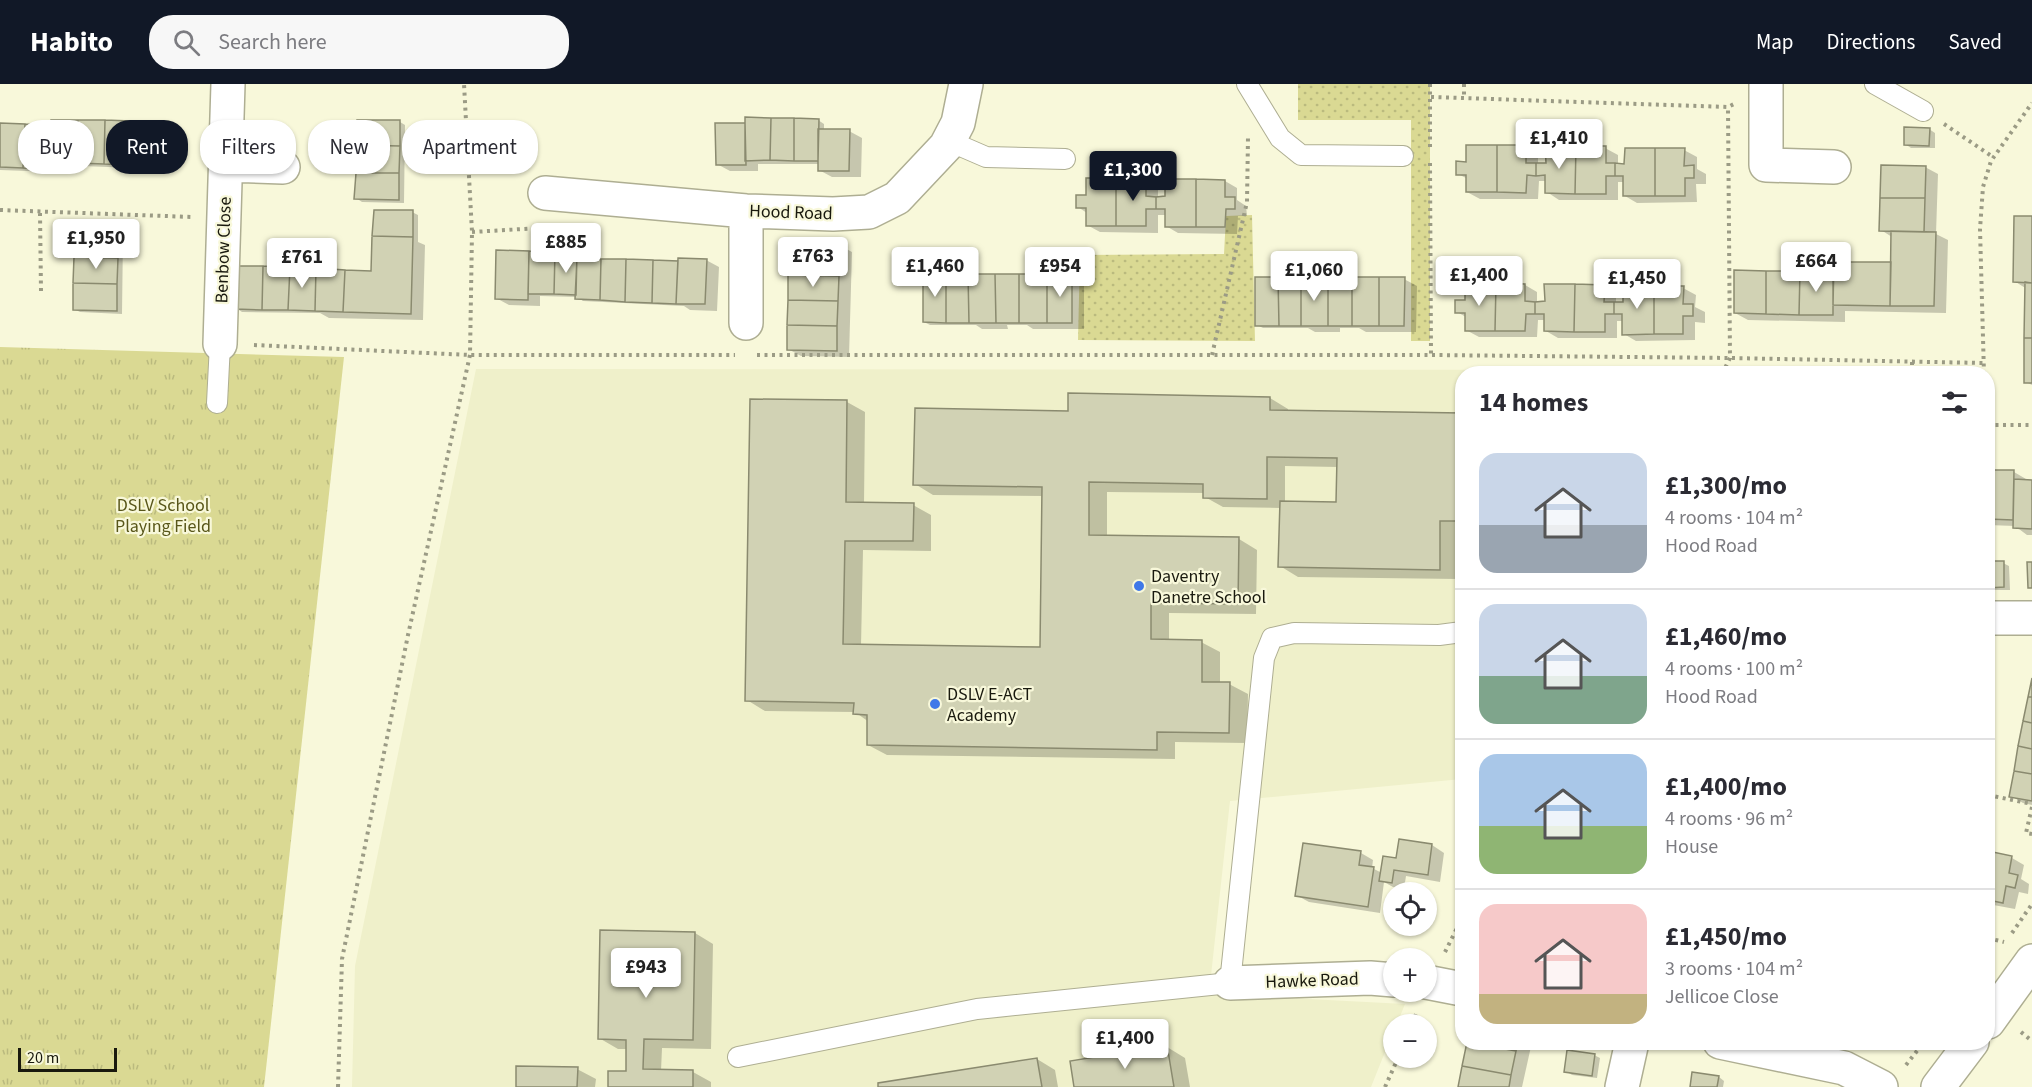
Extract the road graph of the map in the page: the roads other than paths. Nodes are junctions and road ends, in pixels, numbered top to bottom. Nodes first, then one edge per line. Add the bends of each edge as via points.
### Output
1 (228, 84) edge
2 (966, 84) edge
3 (1247, 84) edge
4 (1875, 84) edge
5 (1766, 88) edge
6 (1923, 111) road end
7 (227, 120) edge
8 (949, 141) junction
9 (1403, 156) dead end
10 (1065, 159) dead end
11 (1834, 167) dead end
12 (225, 174) edge
13 (545, 193) dead end
14 (746, 211) junction
15 (746, 322) dead end
16 (220, 344) joint
17 (217, 403) dead end
18 (1995, 618) edge
19 (2032, 618) edge
20 (1455, 633) edge
21 (2032, 962) edge
22 (1383, 979) edge
23 (1230, 982) junction
24 (1437, 984) edge
25 (1455, 988) edge
26 (1995, 1012) edge
27 (1630, 1050) edge
28 (1758, 1050) edge
29 (1966, 1050) edge
30 (738, 1057) dead end
31 (1622, 1087) edge
32 (1881, 1087) edge
33 (1938, 1087) edge

1 - 7 street, Benbow Close
2 - 8 street, Hood Road via 958,123
3 - 9 lane via 1280,138 1301,155
4 - 6 lane
5 - 11 street via 1766,165
8 - 10 lane via 986,157
8 - 14 street, Hood Road via 897,198 869,212
12 - 16 street, Benbow Close
13 - 14 street, Hood Road
14 - 15 street
16 - 17 lane
18 - 19 street
20 - 23 lane via 1294,633 1272,638 1264,658
21 - 26 street
22 - 23 street, Hawke Road
23 - 30 lane via 977,1010
24 - 25 street
27 - 31 street
28 - 32 street via 1844,1068
29 - 33 street

